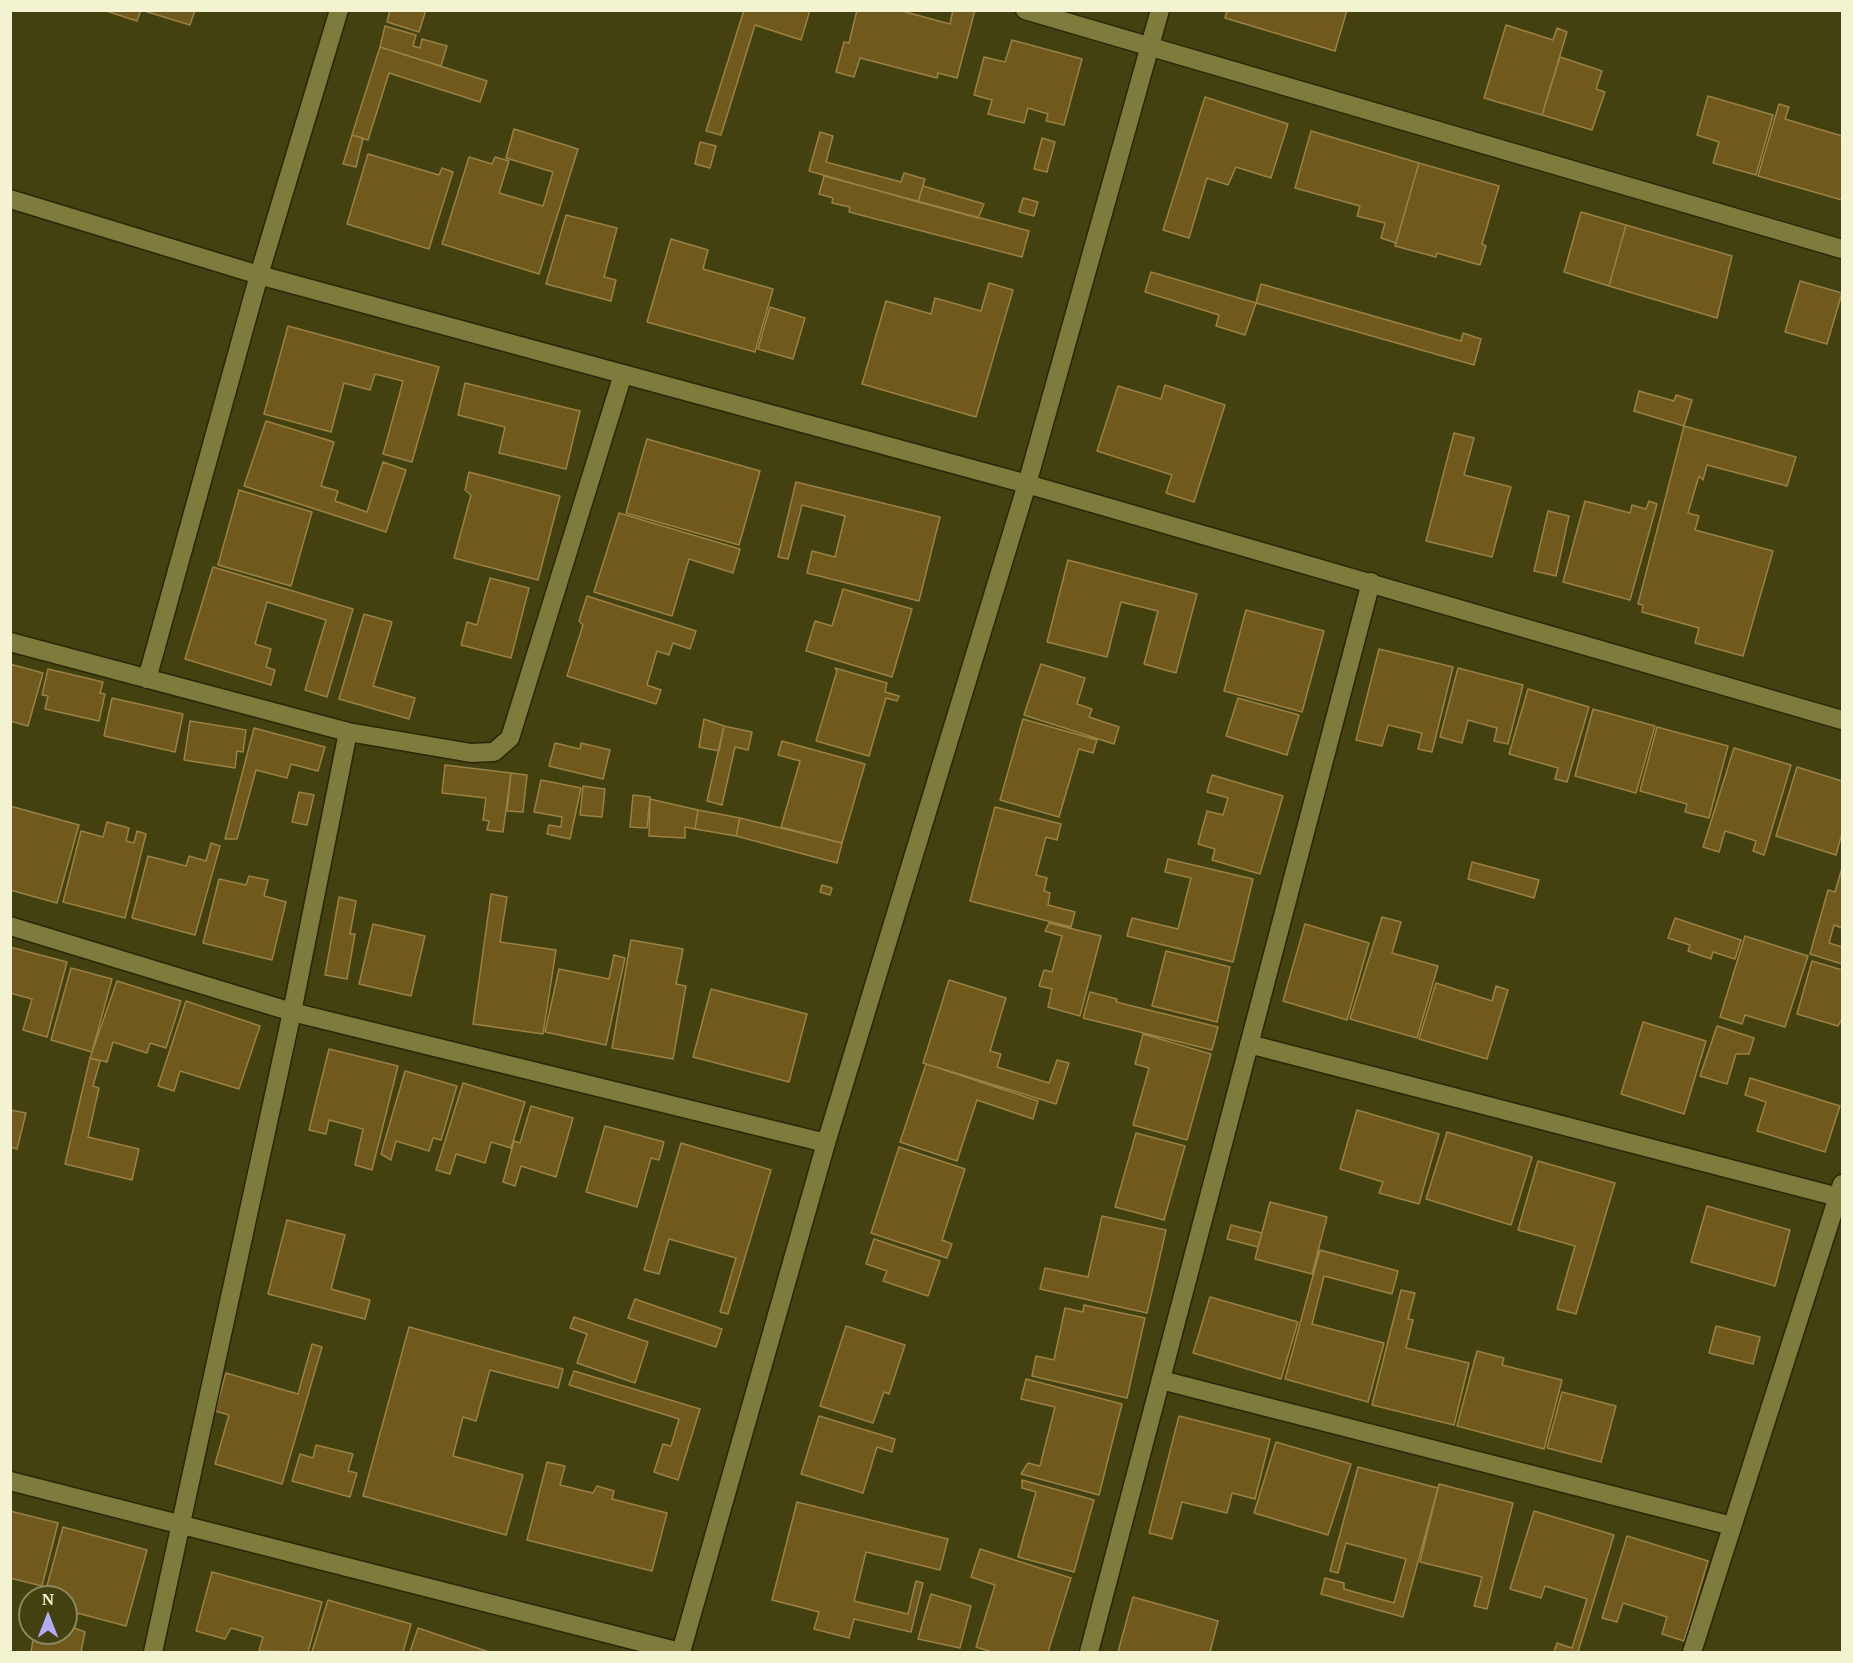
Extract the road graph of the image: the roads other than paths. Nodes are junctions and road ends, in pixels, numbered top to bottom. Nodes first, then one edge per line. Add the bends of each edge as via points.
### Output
1 (339, 10) edge
2 (1025, 10) edge
3 (1160, 10) edge
4 (1149, 47) junction
5 (10, 199) edge
6 (1842, 249) edge
7 (259, 275) junction
8 (623, 374) junction
9 (1027, 484) junction
10 (1371, 582) junction
11 (10, 642) edge
12 (147, 679) junction
13 (1842, 720) edge
14 (348, 732) junction
15 (10, 926) edge
16 (292, 1012) junction
17 (1249, 1044) junction
18 (826, 1143) junction
19 (1841, 1193) edge
20 (1161, 1380) junction
21 (10, 1481) edge
22 (180, 1522) junction
23 (1732, 1526) junction
24 (153, 1653) edge
25 (680, 1653) edge
26 (1089, 1653) edge
27 (1692, 1653) edge

1 - 7 street
2 - 4 street
3 - 4 street
4 - 6 street
4 - 9 street
5 - 7 street
7 - 8 street
7 - 12 street
8 - 9 street
8 - 14 street via 510,738 494,752 471,753
9 - 10 street
9 - 18 street
10 - 13 street
10 - 17 street
11 - 12 street
12 - 14 street
14 - 16 street
15 - 16 street
16 - 18 street
16 - 22 street
17 - 19 street
17 - 20 street
18 - 25 street
19 - 23 street
20 - 23 street
20 - 26 street
21 - 22 street
22 - 24 street
22 - 25 street
23 - 27 street

